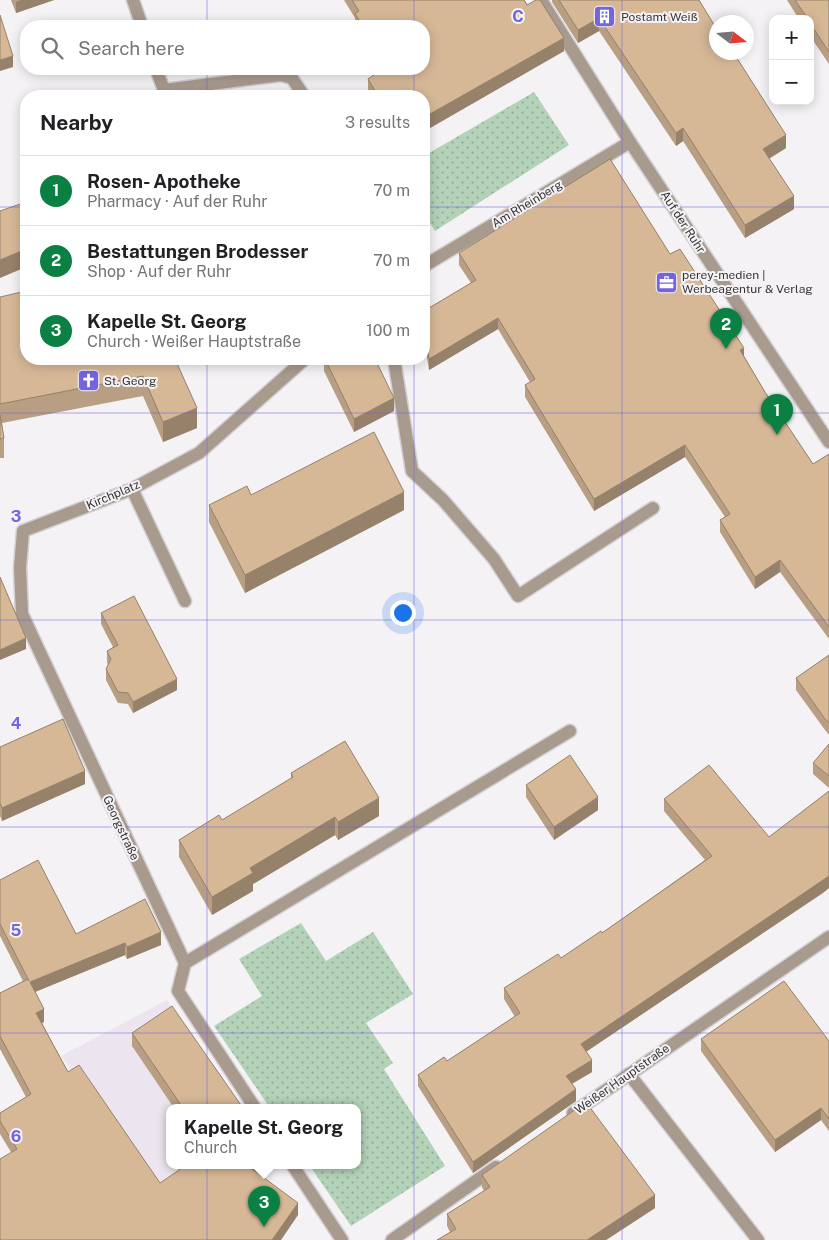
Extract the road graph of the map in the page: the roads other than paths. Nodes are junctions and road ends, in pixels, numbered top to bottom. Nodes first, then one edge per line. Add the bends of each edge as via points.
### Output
1 (133, 0) edge
2 (541, 0) edge
3 (140, 20) edge
4 (158, 75) edge
5 (282, 75) edge
6 (282, 75) edge
7 (164, 90) edge
8 (164, 90) edge
9 (300, 90) edge
10 (630, 142) junction
11 (430, 262) edge
12 (298, 365) edge
13 (395, 365) edge
14 (829, 442) edge
15 (132, 489) junction
16 (653, 508) dead end
17 (23, 531) joint
18 (185, 601) dead end
19 (570, 731) dead end
20 (829, 938) edge
21 (185, 963) junction
22 (629, 1074) junction
23 (252, 1104) edge
24 (564, 1120) edge
25 (506, 1160) edge
26 (295, 1169) edge
27 (342, 1240) edge
28 (392, 1240) edge
29 (758, 1240) edge

1 - 3 street
2 - 10 street, Auf der Ruhr
4 - 7 street
5 - 8 street
6 - 9 street via 292,78
10 - 11 street, Am Rheinberg
10 - 14 street, Auf der Ruhr
12 - 15 street, Kirchplatz via 199,453
13 - 16 street via 412,471 443,500 494,559 518,596
15 - 17 street, Kirchplatz
15 - 18 street
17 - 21 street, Georgstraße via 20,568 22,614
19 - 21 street
20 - 22 street, Weißer Hauptstraße
21 - 23 street via 178,991
22 - 24 street, Weißer Hauptstraße
22 - 29 street
25 - 28 street
26 - 27 street

